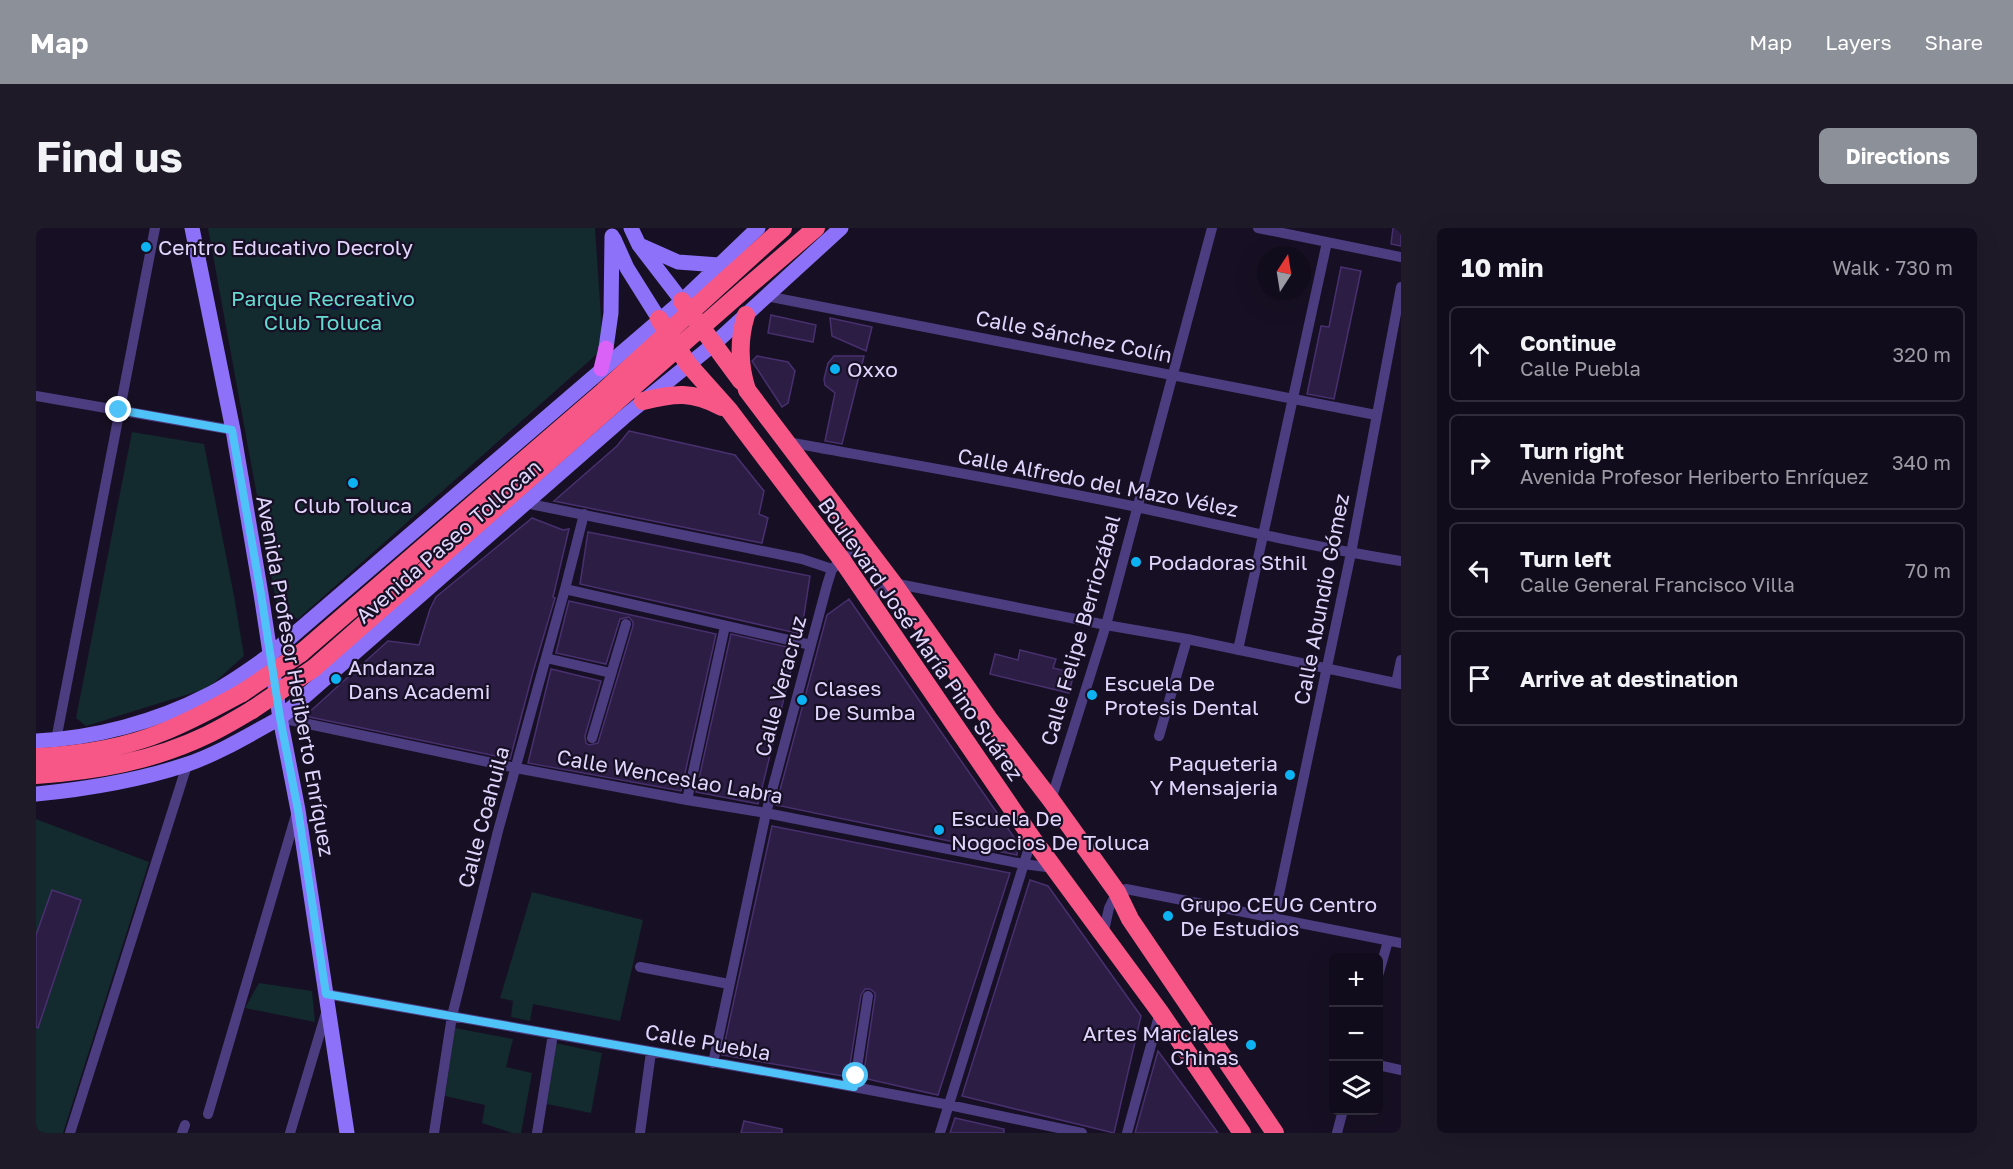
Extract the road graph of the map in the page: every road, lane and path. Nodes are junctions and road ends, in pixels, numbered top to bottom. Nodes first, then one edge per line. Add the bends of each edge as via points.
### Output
1 (155, 228) edge
2 (192, 228) edge
3 (631, 228) edge
4 (758, 228) edge
5 (783, 228) edge
6 (816, 228) edge
7 (841, 228) edge
8 (1212, 228) edge
9 (1258, 228) edge
10 (611, 232) edge
11 (1327, 242) junction
12 (639, 245) junction
13 (1401, 257) edge
14 (725, 266) junction
15 (1401, 287) edge
16 (766, 296) junction
17 (681, 301) junction
18 (749, 313) junction
19 (659, 319) junction
20 (714, 344) junction
21 (612, 352) junction
22 (688, 364) junction
23 (1172, 375) junction
24 (747, 390) junction
25 (36, 396) edge
26 (649, 396) junction
27 (610, 397) junction
28 (1294, 399) junction
29 (119, 410) junction
30 (729, 410) junction
31 (1376, 415) junction
32 (232, 430) junction
33 (787, 442) junction
34 (525, 502) junction
35 (1136, 507) junction
36 (584, 514) junction
37 (1263, 535) junction
38 (863, 544) junction
39 (1351, 553) junction
40 (1401, 561) edge
41 (837, 565) junction
42 (893, 583) junction
43 (565, 589) junction
44 (870, 600) junction
45 (626, 624) dead end
46 (725, 626) junction
47 (1106, 626) junction
48 (1187, 639) junction
49 (811, 645) junction
50 (1238, 650) junction
51 (270, 655) junction
52 (546, 658) junction
53 (1401, 660) edge
54 (1327, 668) junction
55 (611, 673) junction
56 (1399, 683) edge
57 (280, 718) junction
58 (1160, 736) dead end
59 (591, 738) dead end
60 (56, 740) junction
61 (36, 741) edge
62 (36, 757) edge
63 (187, 765) junction
64 (516, 768) junction
65 (36, 775) edge
66 (36, 794) edge
67 (1051, 800) junction
68 (687, 801) junction
69 (298, 810) junction
70 (766, 813) junction
71 (1032, 838) junction
72 (1023, 864) junction
73 (1054, 868) junction
74 (1117, 892) junction
75 (1274, 918) junction
76 (1103, 936) junction
77 (1388, 941) junction
78 (1401, 943) edge
79 (1383, 958) edge
80 (640, 967) dead end
81 (729, 984) junction
82 (868, 996) dead end
83 (327, 1001) junction
84 (1160, 1012) junction
85 (452, 1016) junction
86 (553, 1034) junction
87 (651, 1052) junction
88 (713, 1063) junction
89 (1383, 1066) edge
90 (1401, 1070) edge
91 (854, 1087) junction
92 (949, 1105) junction
93 (208, 1114) dead end
94 (1342, 1115) edge
95 (70, 1133) edge
96 (290, 1133) edge
97 (347, 1133) edge
98 (434, 1133) edge
99 (537, 1133) edge
100 (640, 1133) edge
101 (940, 1133) edge
102 (1082, 1133) edge
103 (1127, 1133) edge
104 (1242, 1133) edge
105 (1275, 1133) edge
106 (1337, 1133) edge

1 - 29 street
2 - 32 main road, Avenida Profesor Heriberto Enríquez
3 - 12 main road
4 - 14 main road, Avenida Paseo Tollocan
5 - 14 highway, Avenida Paseo Tollocan
6 - 27 highway, Avenida Paseo Tollocan, bridge
7 - 16 main road, Avenida Paseo Tollocan
8 - 23 street, Calle Felipe Berriozábal
9 - 11 street
10 - 19 main road, Boulevard José María Pino Suárez via 627,268
10 - 21 main road
11 - 13 street
11 - 28 street
12 - 14 main road via 678,262
12 - 17 main road
14 - 17 main road, Avenida Paseo Tollocan
14 - 18 main road via 718,280 718,292 732,307
14 - 27 highway, Avenida Paseo Tollocan, bridge
15 - 31 street, Calle Abundio Gómez
16 - 18 main road, Avenida Paseo Tollocan
16 - 23 street, Calle Sánchez Colín
17 - 19 main road, Avenida Paseo Tollocan
17 - 20 highway
18 - 20 main road, Avenida Paseo Tollocan
18 - 24 highway via 742,327 740,351
19 - 21 main road, Avenida Paseo Tollocan
19 - 22 highway, Boulevard José María Pino Suárez
20 - 22 main road, Avenida Paseo Tollocan
20 - 24 highway
21 - 26 main road via 636,354 651,362 658,376
21 - 51 main road, Avenida Paseo Tollocan via 601,369
22 - 26 main road, Avenida Paseo Tollocan
22 - 30 highway, Boulevard José María Pino Suárez
23 - 28 street, Calle Sánchez Colín
23 - 35 street, Calle Felipe Berriozábal
24 - 33 highway, Boulevard José María Pino Suárez
25 - 29 street
26 - 30 highway via 685,394
26 - 34 main road, Avenida Paseo Tollocan
27 - 62 highway, Avenida Paseo Tollocan, bridge via 301,653 242,693 161,733 113,747
27 - 65 highway, Avenida Paseo Tollocan, bridge via 314,668 252,710 207,735 125,764
28 - 31 street, Calle Sánchez Colín
28 - 37 street
29 - 32 street
29 - 60 street
30 - 41 highway, Boulevard José María Pino Suárez
31 - 39 street, Calle Abundio Gómez
32 - 51 main road, Avenida Profesor Heriberto Enríquez
33 - 35 street, Calle Alfredo del Mazo Vélez
33 - 38 highway, Boulevard José María Pino Suárez
34 - 36 street
34 - 57 main road, Avenida Paseo Tollocan
35 - 37 street, Calle Alfredo del Mazo Vélez
35 - 47 street, Calle Felipe Berriozábal
36 - 41 street
36 - 43 street, Calle Coahuila
37 - 39 street, Calle Alfredo del Mazo Vélez
37 - 50 street
38 - 41 street
38 - 42 highway, Boulevard José María Pino Suárez
39 - 40 street, Calle Alfredo del Mazo Vélez
39 - 54 street, Calle Abundio Gómez
41 - 44 highway, Boulevard José María Pino Suárez
41 - 49 street, Calle Veracruz
42 - 44 street
42 - 47 street
42 - 67 highway, Boulevard José María Pino Suárez
43 - 46 street
43 - 52 street, Calle Coahuila
44 - 71 highway, Boulevard José María Pino Suárez
45 - 55 street
46 - 49 street
46 - 68 street
47 - 48 street
47 - 67 street, Calle Felipe Berriozábal
48 - 50 street
48 - 58 street
49 - 70 street, Calle Veracruz
50 - 54 street
51 - 57 main road, Avenida Profesor Heriberto Enríquez
51 - 60 main road, Avenida Paseo Tollocan via 176,711 98,733
52 - 55 street
52 - 64 street, Calle Coahuila
53 - 56 street
54 - 56 street
54 - 75 street, Calle Abundio Gómez
55 - 59 street
57 - 63 main road, Avenida Paseo Tollocan
57 - 64 street, Calle Wenceslao Labra
57 - 69 main road, Avenida Profesor Heriberto Enríquez
60 - 61 main road, Avenida Paseo Tollocan
63 - 66 main road, Avenida Paseo Tollocan via 130,781
63 - 95 street
64 - 68 street, Calle Wenceslao Labra
64 - 85 street, Calle Coahuila
67 - 74 highway, Boulevard José María Pino Suárez
68 - 70 street, Calle Wenceslao Labra
69 - 83 main road, Avenida Profesor Heriberto Enríquez
69 - 93 street
70 - 72 street, Calle Wenceslao Labra
70 - 81 street, Calle Veracruz
71 - 72 street
71 - 73 highway, Boulevard José María Pino Suárez
72 - 73 street, Calle Wenceslao Labra
72 - 92 street
73 - 76 highway, Boulevard José María Pino Suárez
74 - 75 street via 1126,889
74 - 76 street
74 - 105 highway, Boulevard José María Pino Suárez via 1130,919
75 - 77 street
76 - 84 highway, Boulevard José María Pino Suárez
77 - 78 street
77 - 79 street
80 - 81 street
81 - 88 street, Calle Veracruz
82 - 91 street
83 - 85 street, Calle Puebla
83 - 96 street
83 - 97 main road, Avenida Profesor Heriberto Enríquez
84 - 103 street
84 - 104 highway, Boulevard José María Pino Suárez
85 - 86 street, Calle Puebla
85 - 98 street, Calle Coahuila
86 - 87 street, Calle Puebla
86 - 99 street
87 - 88 street, Calle Puebla
87 - 100 street
88 - 91 street, Calle Puebla
89 - 90 street
91 - 92 street, Calle Puebla
92 - 101 street
92 - 102 street, Calle Puebla
94 - 106 street

